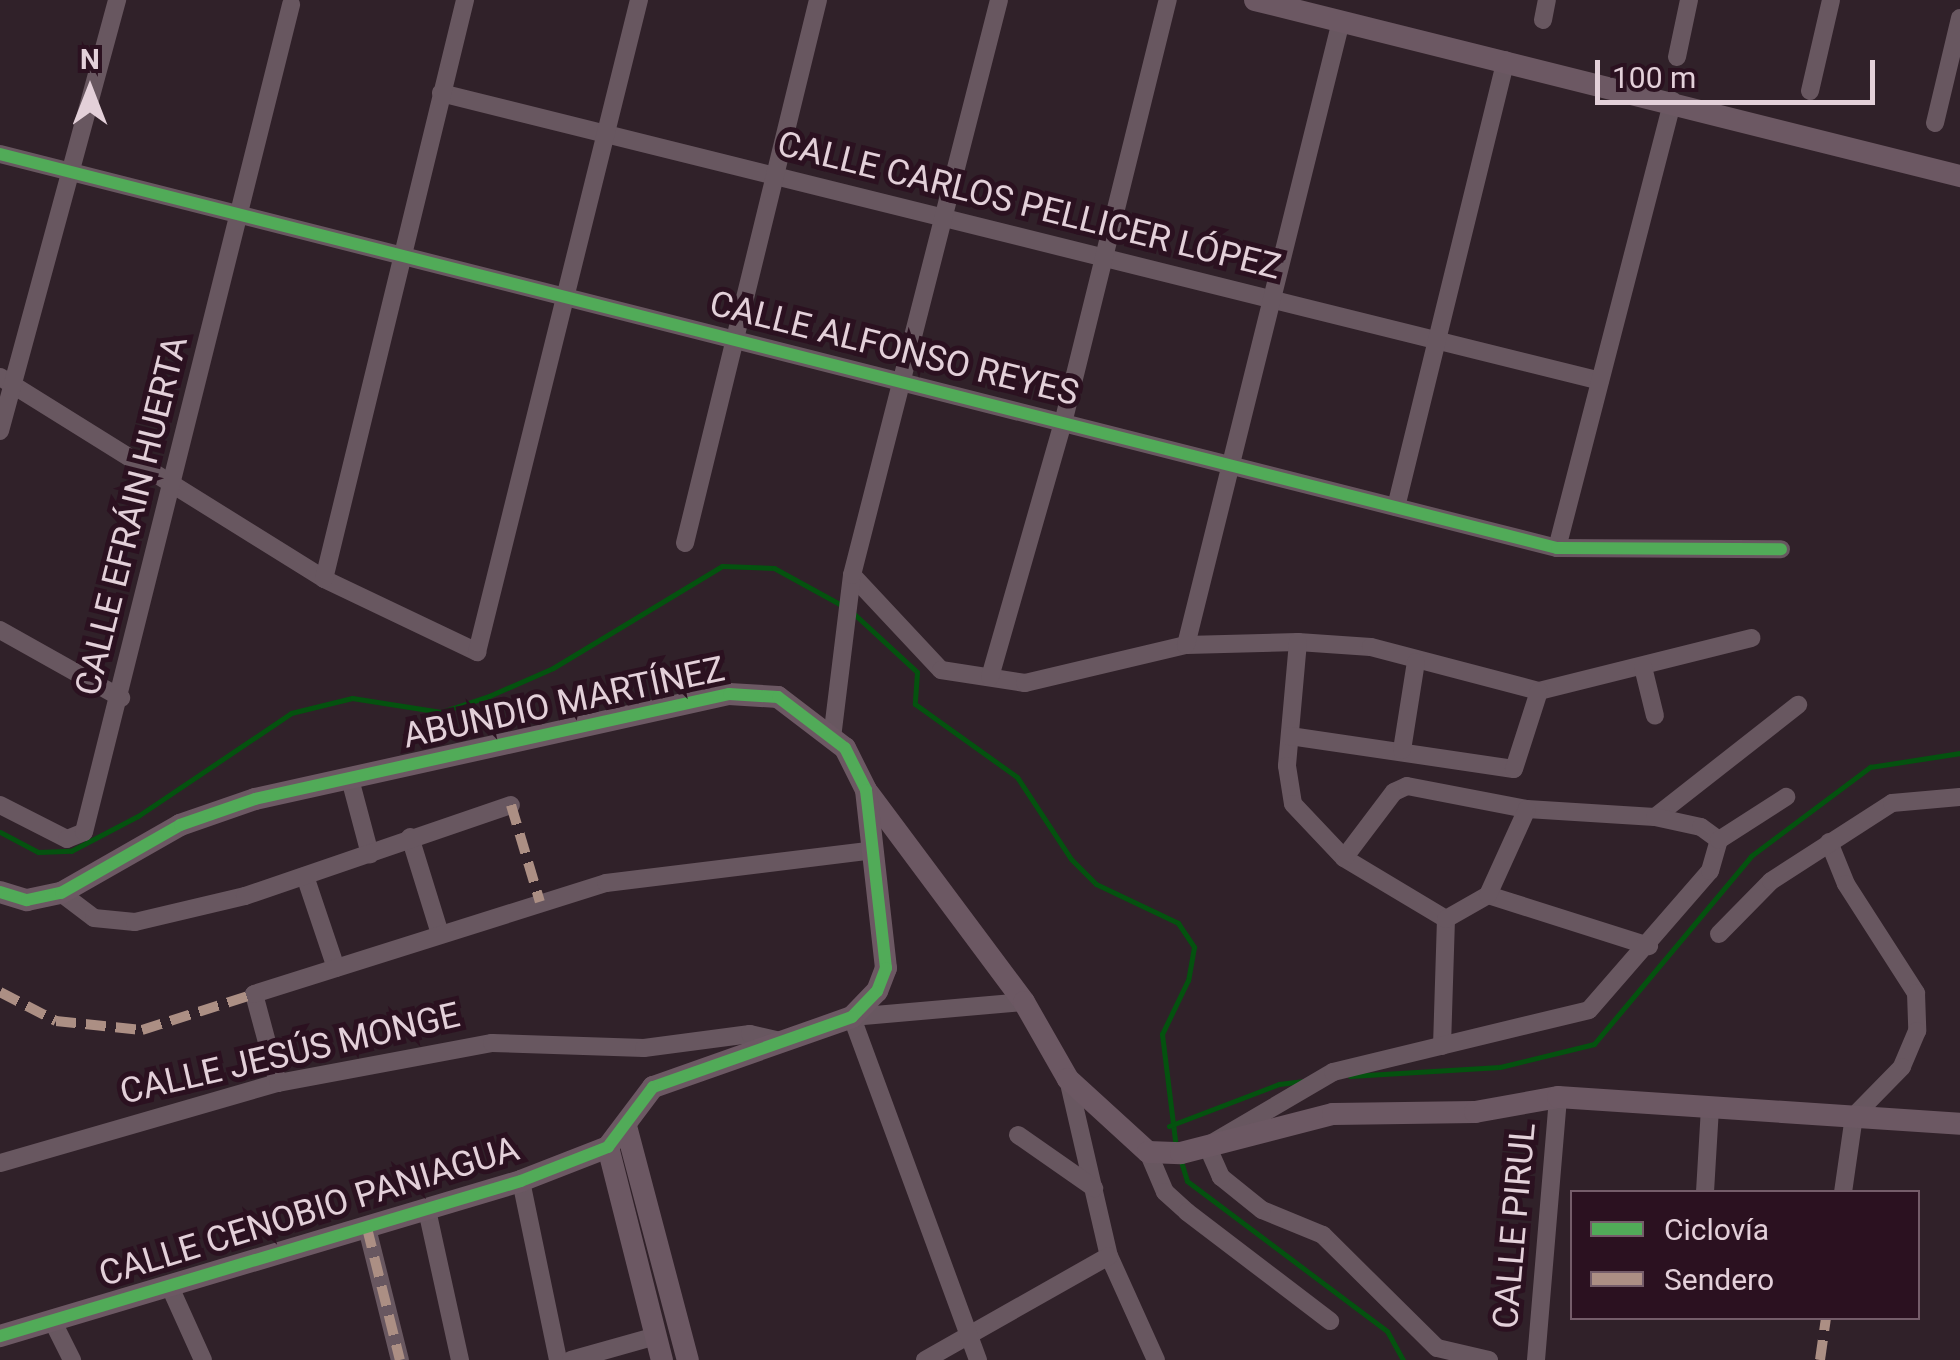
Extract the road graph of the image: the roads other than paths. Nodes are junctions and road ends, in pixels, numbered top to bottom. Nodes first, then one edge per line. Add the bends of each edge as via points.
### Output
1 (117, 0) edge
2 (465, 0) edge
3 (639, 0) edge
4 (818, 0) edge
5 (999, 0) edge
6 (1168, 0) edge
7 (1255, 0) edge
8 (1548, 0) edge
9 (1689, 0) edge
10 (1831, 0) edge
11 (291, 4) dead end
12 (1960, 18) edge
13 (1543, 20) dead end
14 (1341, 21) junction
15 (1677, 57) dead end
16 (1506, 60) junction
17 (1810, 91) dead end
18 (441, 93) junction
19 (1673, 100) junction
20 (1934, 123) dead end
21 (607, 134) junction
22 (0, 154) edge
23 (71, 172) junction
24 (1960, 176) edge
25 (779, 177) junction
26 (240, 214) junction
27 (944, 218) junction
28 (402, 255) junction
29 (1104, 258) junction
30 (570, 298) junction
31 (1272, 300) junction
32 (738, 340) junction
33 (1437, 341) junction
34 (7, 382) edge
35 (902, 382) junction
36 (1600, 382) junction
37 (1063, 423) junction
38 (0, 430) edge
39 (1230, 465) junction
40 (172, 488) junction
41 (1396, 507) junction
42 (684, 543) dead end
43 (1557, 548) junction
44 (1781, 548) dead end
45 (324, 579) junction
46 (852, 579) junction
47 (0, 630) edge
48 (1751, 638) dead end
49 (1298, 642) junction
50 (1186, 645) junction
51 (1416, 662) junction
52 (1643, 666) junction
53 (990, 678) junction
54 (1539, 692) junction
55 (121, 698) junction
56 (1798, 705) dead end
57 (1655, 716) dead end
58 (832, 738) junction
59 (1289, 740) junction
60 (1402, 750) junction
61 (350, 779) junction
62 (866, 790) junction
63 (1960, 796) edge
64 (1786, 797) dead end
65 (511, 805) dead end
66 (0, 806) edge
67 (1527, 809) junction
68 (1655, 817) junction
69 (410, 837) junction
70 (1718, 840) junction
71 (1829, 842) junction
72 (874, 850) junction
73 (370, 854) junction
74 (1344, 858) junction
75 (305, 876) junction
76 (0, 892) edge
77 (61, 893) junction
78 (1488, 895) junction
79 (1446, 919) junction
80 (440, 934) junction
81 (1719, 934) dead end
82 (1648, 946) junction
83 (336, 968) junction
84 (1024, 1002) junction
85 (852, 1017) junction
86 (777, 1040) junction
87 (1442, 1046) junction
88 (1068, 1079) junction
89 (278, 1083) junction
90 (1558, 1098) junction
91 (1710, 1107) junction
92 (1854, 1116) junction
93 (1960, 1124) edge
94 (626, 1126) junction
95 (1018, 1135) dead end
96 (1207, 1146) junction
97 (608, 1147) junction
98 (1152, 1153) junction
99 (0, 1163) edge
100 (522, 1181) junction
101 (1094, 1188) junction
102 (1705, 1190) edge
103 (1843, 1190) edge
104 (427, 1210) junction
105 (367, 1228) junction
106 (1110, 1256) junction
107 (170, 1286) junction
108 (52, 1320) junction
109 (1330, 1321) dead end
110 (970, 1332) junction
111 (0, 1336) edge
112 (656, 1336) junction
113 (72, 1360) edge
114 (203, 1360) edge
115 (400, 1360) edge
116 (460, 1360) edge
117 (558, 1360) edge
118 (571, 1360) edge
119 (662, 1360) edge
120 (688, 1360) edge
121 (925, 1360) edge
122 (978, 1360) edge
123 (1156, 1360) edge
124 (1490, 1360) edge
125 (1536, 1360) edge

1 - 23 street
2 - 18 street
3 - 21 street
4 - 25 street
5 - 27 street
6 - 29 street
7 - 14 street
8 - 13 street
9 - 15 street
10 - 17 street
11 - 26 street, CALLE EFRÁIN HUERTA
12 - 20 street
14 - 16 street
14 - 31 street
16 - 19 street
16 - 33 street
18 - 21 street, CALLE CARLOS PELLICER LÓPEZ
18 - 28 street
19 - 24 street
19 - 36 street
21 - 25 street, CALLE CARLOS PELLICER LÓPEZ
21 - 30 street
22 - 23 street, CALLE ALFONSO REYES
23 - 26 street, CALLE ALFONSO REYES
23 - 34 street
25 - 27 street, CALLE CARLOS PELLICER LÓPEZ
25 - 32 street
26 - 28 street, CALLE ALFONSO REYES
26 - 40 street, CALLE EFRÁIN HUERTA
27 - 29 street, CALLE CARLOS PELLICER LÓPEZ
27 - 35 street
28 - 30 street, CALLE ALFONSO REYES
28 - 45 street
29 - 31 street, CALLE CARLOS PELLICER LÓPEZ
29 - 37 street
30 - 32 street, CALLE ALFONSO REYES
30 - 45 street via 477,652
31 - 33 street, CALLE CARLOS PELLICER LÓPEZ
31 - 39 street
32 - 35 street, CALLE ALFONSO REYES
32 - 42 street
33 - 36 street, CALLE CARLOS PELLICER LÓPEZ
33 - 41 street
34 - 38 street
34 - 40 street
35 - 37 street, CALLE ALFONSO REYES
35 - 46 street
36 - 43 street
37 - 39 street, CALLE ALFONSO REYES
37 - 53 street
39 - 41 street, CALLE ALFONSO REYES
39 - 50 street
40 - 45 street
40 - 55 street, CALLE EFRÁIN HUERTA
41 - 43 street, CALLE ALFONSO REYES
43 - 44 street, CALLE ALFONSO REYES
46 - 53 street via 940,670
46 - 58 street
47 - 55 street
48 - 52 street
49 - 50 street
49 - 51 street via 1371,647
49 - 59 street
50 - 53 street via 1025,683
51 - 54 street
51 - 60 street
52 - 54 street
52 - 57 street
54 - 60 street via 1514,769
55 - 66 street, CALLE EFRÁIN HUERTA via 84,832 68,839
56 - 68 street
58 - 61 street, ABUNDIO MARTÍNEZ via 778,697 729,694
58 - 62 street, ABUNDIO MARTÍNEZ via 846,748
59 - 60 street
59 - 74 street via 1293,804
61 - 73 street
61 - 77 street, ABUNDIO MARTÍNEZ via 256,798 180,825
62 - 72 street, ABUNDIO MARTÍNEZ
62 - 84 street
63 - 71 street via 1892,802
64 - 70 street
65 - 69 street
67 - 68 street
67 - 74 street via 1407,786 1394,792
67 - 78 street
68 - 70 street via 1701,827
69 - 73 street
69 - 80 street
70 - 82 street via 1710,871
71 - 81 street via 1771,880
71 - 92 street via 1846,884 1916,993 1916,1031 1902,1067
72 - 80 street via 606,883
72 - 85 street, ABUNDIO MARTÍNEZ via 886,968 877,991
73 - 75 street
74 - 79 street
75 - 77 street via 113,924
75 - 83 street
76 - 77 street, ABUNDIO MARTÍNEZ via 28,900
78 - 79 street
78 - 82 street
79 - 87 street
80 - 83 street
82 - 87 street via 1589,1010
83 - 89 street via 254,994
84 - 85 street
84 - 88 street
85 - 86 street
85 - 110 street
86 - 89 street, CALLE JESÚS MONGE via 750,1034 644,1048 492,1043
86 - 94 street via 653,1088 637,1100
87 - 96 street via 1333,1072
88 - 98 street
88 - 101 street
89 - 99 street, CALLE JESÚS MONGE
90 - 91 street
90 - 96 street via 1475,1112 1334,1114
90 - 125 street, CALLE PIRUL
91 - 92 street
91 - 102 street
92 - 93 street
92 - 103 street
94 - 97 street, CALLE CENOBIO PANIAGUA
94 - 120 street
95 - 101 street
96 - 98 street
96 - 124 street via 1221,1177 1262,1210 1323,1235 1437,1348
97 - 100 street, CALLE CENOBIO PANIAGUA
97 - 112 street
98 - 109 street via 1165,1192
100 - 104 street, CALLE CENOBIO PANIAGUA
100 - 117 street
101 - 106 street
104 - 105 street, CALLE CENOBIO PANIAGUA
104 - 116 street
105 - 107 street, CALLE CENOBIO PANIAGUA
105 - 115 street
106 - 110 street
106 - 123 street
107 - 108 street, CALLE CENOBIO PANIAGUA
107 - 114 street
108 - 111 street, CALLE CENOBIO PANIAGUA
108 - 113 street
110 - 121 street
110 - 122 street
112 - 118 street
112 - 119 street

